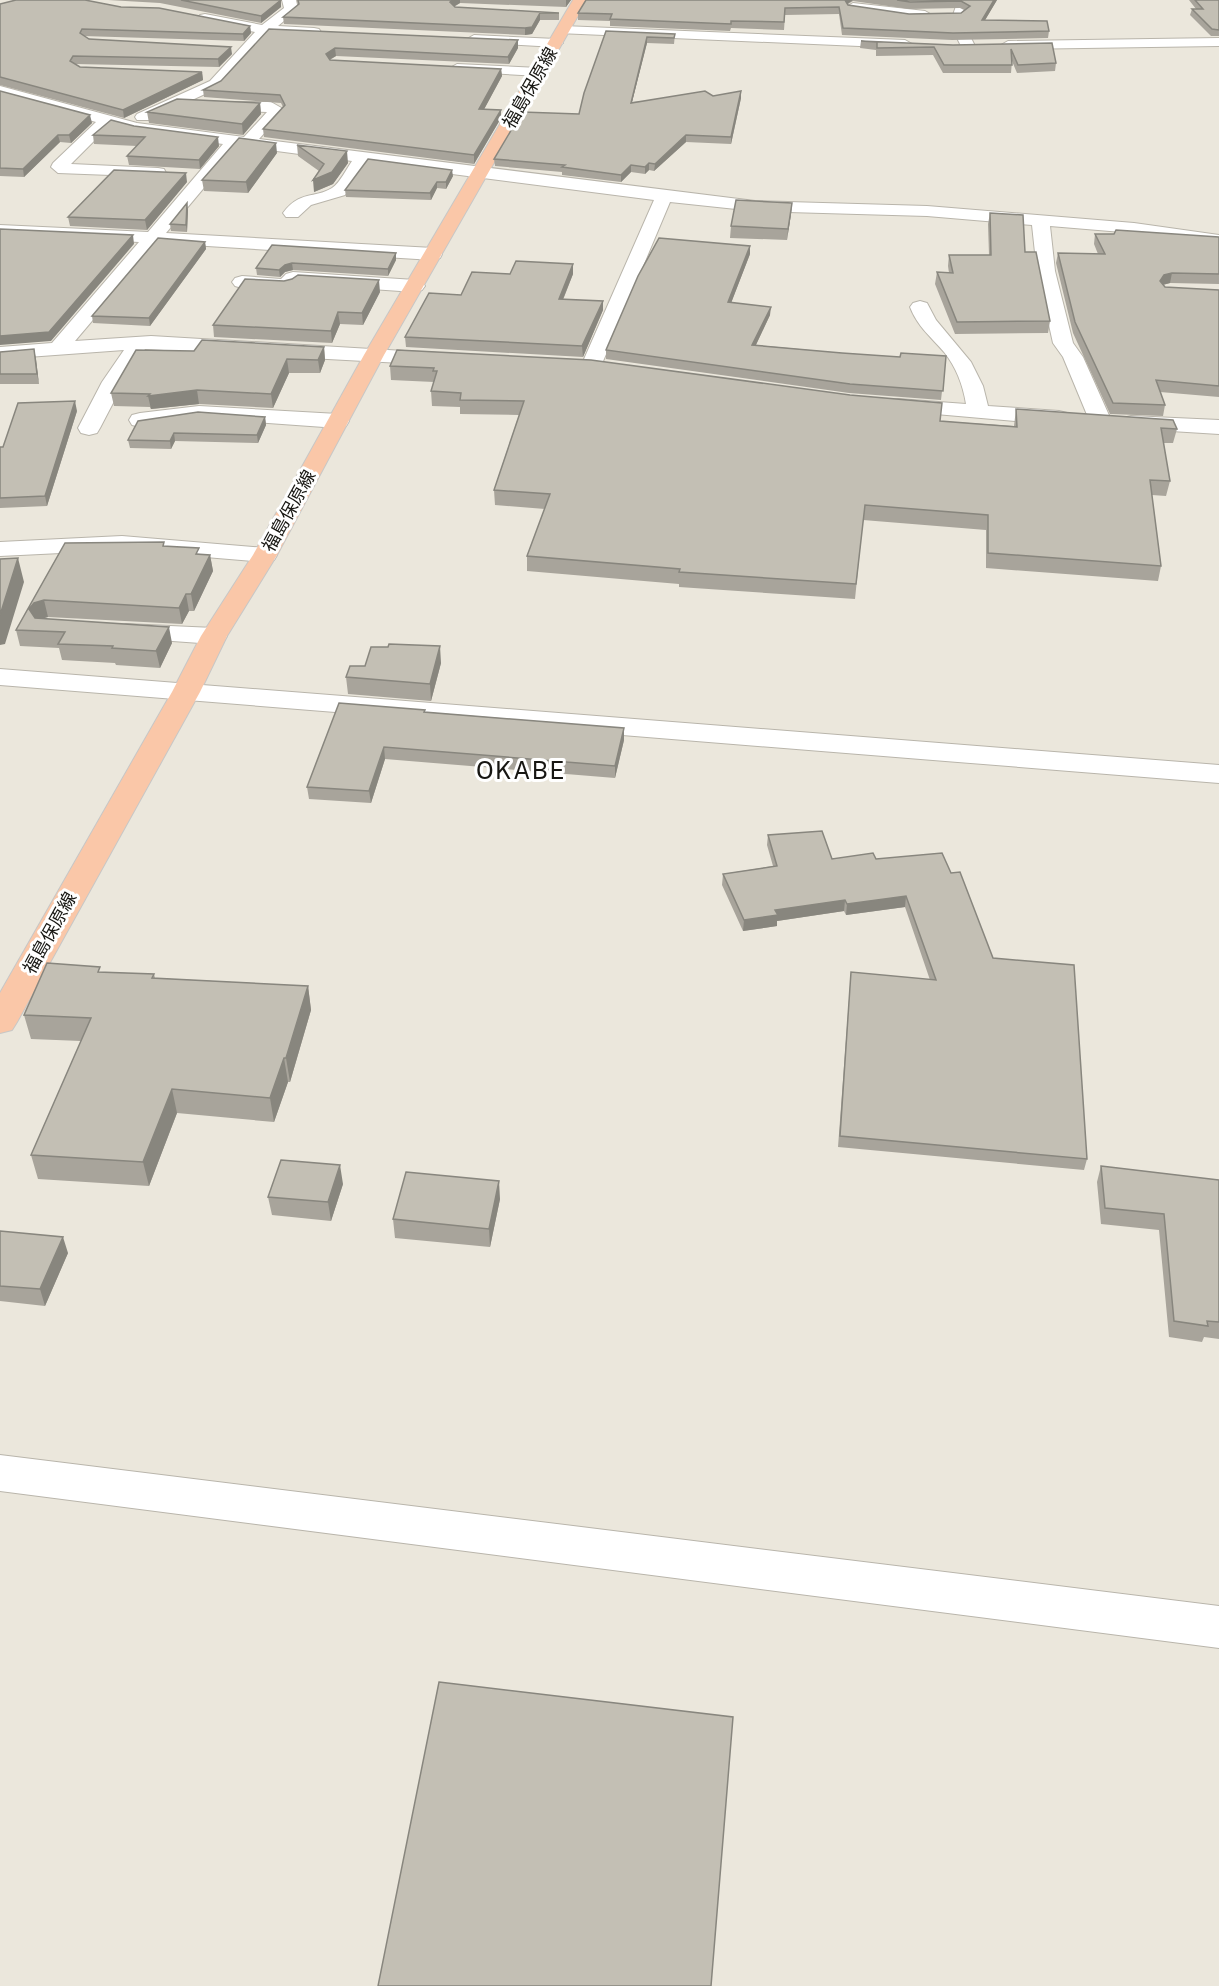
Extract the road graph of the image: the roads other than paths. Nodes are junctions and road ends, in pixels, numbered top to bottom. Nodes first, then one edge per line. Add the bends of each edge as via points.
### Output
1 (964, 0) edge
2 (295, 2) edge
3 (853, 7) edge
4 (192, 15) edge
5 (949, 15) junction
6 (565, 18) edge
7 (266, 30) junction
8 (327, 33) edge
9 (464, 39) edge
10 (1219, 42) edge
11 (918, 44) edge
12 (226, 46) edge
13 (952, 46) edge
14 (968, 46) junction
15 (249, 48) junction
16 (444, 67) edge
17 (539, 72) junction
18 (201, 73) edge
19 (224, 74) junction
20 (0, 91) edge
21 (176, 103) junction
22 (118, 123) junction
23 (240, 142) junction
24 (363, 157) junction
25 (482, 172) junction
26 (205, 176) junction
27 (664, 196) junction
28 (292, 213) dead end
29 (1040, 220) junction
30 (0, 230) edge
31 (154, 238) junction
32 (1219, 240) edge
33 (433, 254) junction
34 (242, 282) edge
35 (415, 285) junction
36 (920, 307) dead end
37 (139, 342) junction
38 (59, 348) junction
39 (0, 353) edge
40 (374, 355) junction
41 (454, 359) edge
42 (568, 365) edge
43 (591, 366) junction
44 (614, 369) edge
45 (872, 403) edge
46 (978, 412) junction
47 (140, 420) edge
48 (338, 421) junction
49 (1101, 422) junction
50 (1219, 427) edge
51 (89, 428) dead end
52 (0, 549) edge
53 (266, 555) junction
54 (107, 631) edge
55 (214, 636) junction
56 (0, 677) edge
57 (186, 692) junction
58 (1219, 774) edge
59 (2, 1015) edge
60 (0, 1473) edge
61 (1219, 1627) edge

1 - 5 street
2 - 7 street
3 - 5 street via 899,14
4 - 7 street
5 - 14 street
6 - 9 street
6 - 11 street
6 - 17 main road, 福島保原線
7 - 8 street
7 - 15 street
10 - 14 street
12 - 15 street
13 - 14 street
15 - 19 street
16 - 17 street
17 - 25 main road, 福島保原線
18 - 19 street
19 - 21 street via 215,84
20 - 22 street
21 - 22 street
21 - 23 street via 274,108 276,111
22 - 23 street
22 - 26 street via 100,126 59,166
23 - 24 street
23 - 26 street
24 - 25 street
24 - 28 street via 339,191 305,201
25 - 27 street
25 - 33 main road, 福島保原線
26 - 31 street
27 - 29 street via 755,206 898,209
27 - 43 street
29 - 32 street
29 - 49 street via 1046,271 1063,343
30 - 31 street
31 - 33 street
31 - 38 street
33 - 35 main road, 福島保原線
34 - 35 street via 286,285 293,278
35 - 40 main road, 福島保原線
36 - 46 street via 960,361 977,399
37 - 38 street
37 - 40 street
37 - 51 street via 112,382
38 - 39 street
40 - 41 street
40 - 48 main road, 福島保原線
42 - 43 street
43 - 44 street
45 - 46 street
46 - 49 street
47 - 48 street via 199,412
48 - 53 main road, 福島保原線
49 - 50 street
52 - 53 street via 122,543
53 - 55 main road, 福島保原線
54 - 55 street
55 - 57 main road, 福島保原線
56 - 57 street
57 - 58 street
57 - 59 main road, 福島保原線
60 - 61 street

